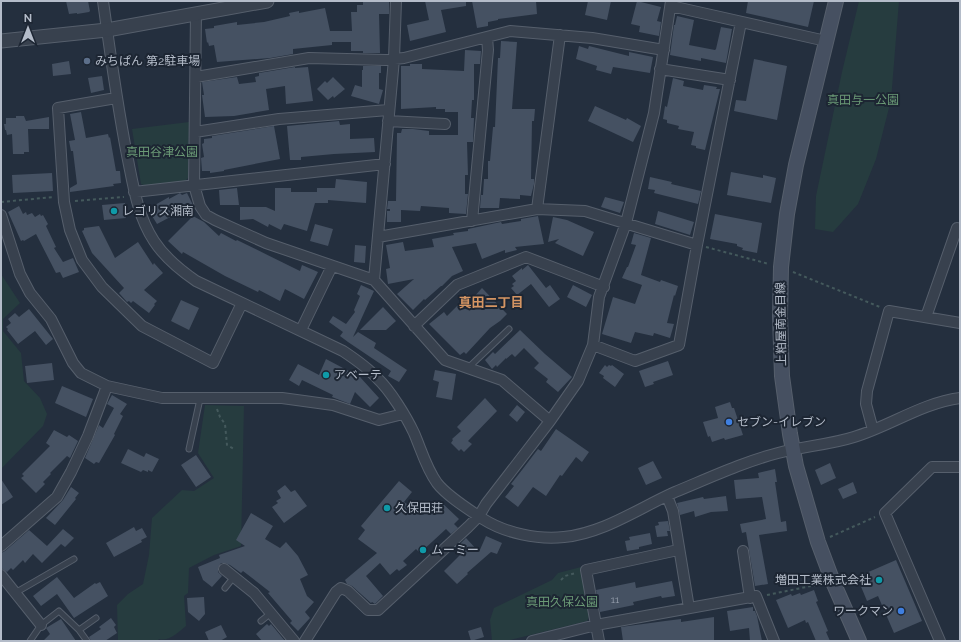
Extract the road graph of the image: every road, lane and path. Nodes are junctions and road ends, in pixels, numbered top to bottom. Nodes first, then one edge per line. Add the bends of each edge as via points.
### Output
1 (103, 1) edge
2 (267, 1) edge
3 (396, 1) edge
4 (836, 1) edge
5 (671, 3) edge
6 (196, 13) junction
7 (741, 22) junction
8 (107, 30) junction
9 (560, 35) junction
10 (487, 37) junction
11 (1, 41) edge
12 (826, 41) junction
13 (664, 50) junction
14 (394, 59) junction
15 (660, 69) junction
16 (196, 77) junction
17 (730, 80) junction
18 (116, 98) junction
19 (388, 110) junction
20 (388, 121) junction
21 (445, 124) dead end
22 (195, 132) junction
23 (385, 164) junction
24 (194, 185) junction
25 (131, 194) junction
26 (63, 199) junction
27 (1, 202) edge
28 (538, 209) junction
29 (1, 215) edge
30 (472, 221) junction
31 (626, 223) junction
32 (960, 229) edge
33 (378, 237) junction
34 (697, 245) junction
35 (718, 250) dead end
36 (770, 264) dead end
37 (332, 266) junction
38 (792, 272) dead end
39 (374, 280) junction
40 (604, 286) junction
41 (242, 303) junction
42 (889, 310) junction
43 (926, 317) junction
44 (960, 323) edge
45 (414, 326) junction
46 (509, 329) dead end
47 (301, 330) junction
48 (593, 346) junction
49 (468, 368) junction
50 (107, 386) junction
51 (213, 398) junction
52 (960, 398) edge
53 (200, 399) junction
54 (403, 414) junction
55 (550, 421) junction
56 (873, 430) junction
57 (189, 449) dead end
58 (234, 449) dead end
59 (793, 450) junction
60 (960, 466) edge
61 (667, 496) junction
62 (885, 513) junction
63 (479, 516) junction
64 (818, 542) junction
65 (1, 546) edge
66 (678, 550) junction
67 (743, 551) dead end
68 (74, 559) dead end
69 (224, 569) dead end
70 (582, 572) dead end
71 (1, 575) edge
72 (233, 578) junction
73 (561, 580) dead end
74 (822, 584) dead end
75 (225, 588) dead end
76 (15, 593) junction
77 (764, 595) dead end
78 (750, 598) junction
79 (689, 608) junction
80 (271, 613) junction
81 (96, 618) dead end
82 (261, 621) dead end
83 (41, 625) junction
84 (596, 625) junction
85 (79, 630) junction
86 (30, 641) edge
87 (87, 641) edge
88 (294, 641) edge
89 (305, 641) edge
90 (532, 641) edge
91 (599, 641) edge
92 (774, 641) edge
93 (859, 641) edge
94 (940, 641) edge

1 - 8 street
2 - 6 street
3 - 14 street
4 - 12 main road, 上粕屋南金目線
5 - 7 street
5 - 13 street
6 - 8 street
6 - 16 street
7 - 12 street
7 - 17 street
8 - 11 street
8 - 18 street
9 - 10 street via 510,31
9 - 13 street
9 - 28 street
10 - 14 street
10 - 30 street via 488,50
12 - 59 main road, 上粕屋南金目線 via 796,165 781,268 782,376
13 - 15 street
14 - 16 street via 309,58
14 - 19 street
15 - 17 street
15 - 31 street via 654,113
16 - 22 street
17 - 34 street
18 - 25 street
18 - 26 street via 58,108
19 - 20 street
19 - 22 street via 279,119
20 - 21 street
20 - 23 street
22 - 24 street
23 - 24 street
23 - 33 street
24 - 25 street
24 - 37 street via 200,206 206,215 266,243
25 - 26 path
25 - 41 street via 155,242 179,270
26 - 27 path
26 - 41 street via 70,230 82,260 102,288 142,326 213,363
28 - 30 street
28 - 31 street via 585,211
29 - 50 street via 20,274 30,293 51,319 73,363 81,373
30 - 33 street
31 - 34 street
31 - 40 street
32 - 43 street via 957,228
33 - 39 street
34 - 48 street via 679,345 635,361
35 - 36 path
37 - 39 street
37 - 47 street
38 - 42 path
39 - 45 street
40 - 45 street via 526,257 457,285
40 - 48 street
41 - 47 street
42 - 43 street
42 - 56 street via 867,391 866,404
43 - 44 street
45 - 49 street via 445,360
46 - 49 lane
47 - 54 street via 343,351 364,366 378,378
48 - 55 street via 578,381
49 - 55 street via 502,380
50 - 53 street via 162,398
50 - 65 street via 72,472 57,497
51 - 53 street
51 - 54 street via 282,398 333,405 379,420
51 - 58 path via 225,424 227,445
52 - 56 street via 926,407
53 - 57 lane
54 - 63 street via 436,481
55 - 63 street
56 - 59 street via 847,439
59 - 61 street via 755,460
59 - 64 main road, 上粕屋南金目線
60 - 62 street via 932,467
61 - 63 street via 603,526 564,537 524,535
61 - 66 street via 673,511
62 - 64 path
62 - 94 street
63 - 89 street via 378,610 368,610 348,591 341,588
64 - 93 main road, 上粕屋南金目線
66 - 79 street
66 - 84 street via 586,570
67 - 78 street
68 - 76 lane
69 - 72 street
70 - 73 path via 564,576
71 - 76 street
72 - 75 lane
72 - 80 street via 254,593
74 - 77 path
76 - 83 street
78 - 79 street
78 - 92 street via 756,596
79 - 84 street
80 - 82 lane
80 - 88 street
81 - 85 lane
83 - 85 lane via 59,611
83 - 86 lane
84 - 90 street
84 - 91 street
85 - 87 lane

